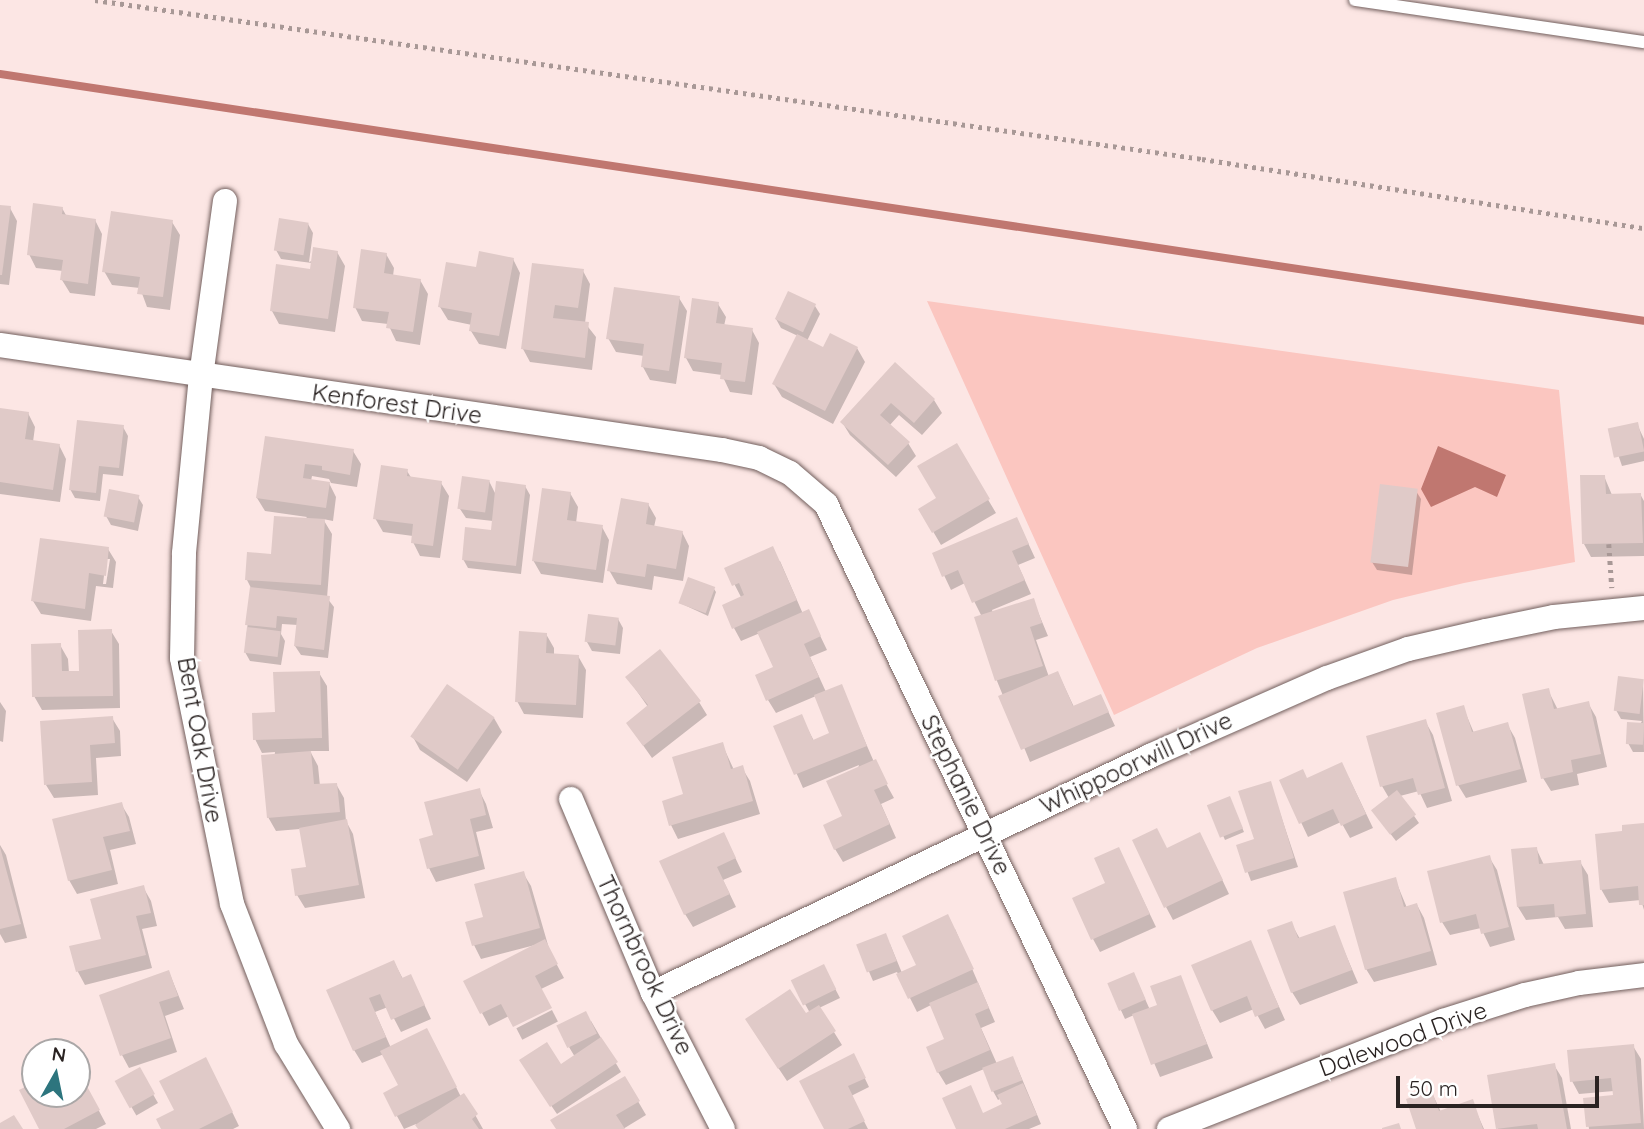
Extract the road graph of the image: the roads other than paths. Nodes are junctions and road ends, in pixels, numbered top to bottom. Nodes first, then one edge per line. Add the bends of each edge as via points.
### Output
1 (1355, 0) edge
2 (1644, 42) edge
3 (225, 201) dead end
4 (0, 345) edge
5 (201, 376) junction
6 (790, 473) joint
7 (1644, 608) edge
8 (571, 800) dead end
9 (985, 834) junction
10 (1644, 975) edge
11 (653, 992) junction
12 (338, 1129) edge
13 (723, 1129) edge
14 (1125, 1129) edge
15 (1169, 1129) edge

1 - 2 lane
3 - 5 street, Bent Oak Drive
4 - 5 street, Kenforest Drive
5 - 6 street, Kenforest Drive via 722,450 760,458
5 - 12 street, Bent Oak Drive via 184,554 183,658 232,904 286,1044
6 - 9 street, Stephanie Drive via 826,504
7 - 9 street, Whippoorwill Drive via 1554,617 1408,649 1288,693
8 - 11 street, Thornbrook Drive
9 - 11 street, Whippoorwill Drive
9 - 14 street, Stephanie Drive
10 - 15 street, Dalewood Drive via 1525,995 1443,1021
11 - 13 street, Thornbrook Drive

